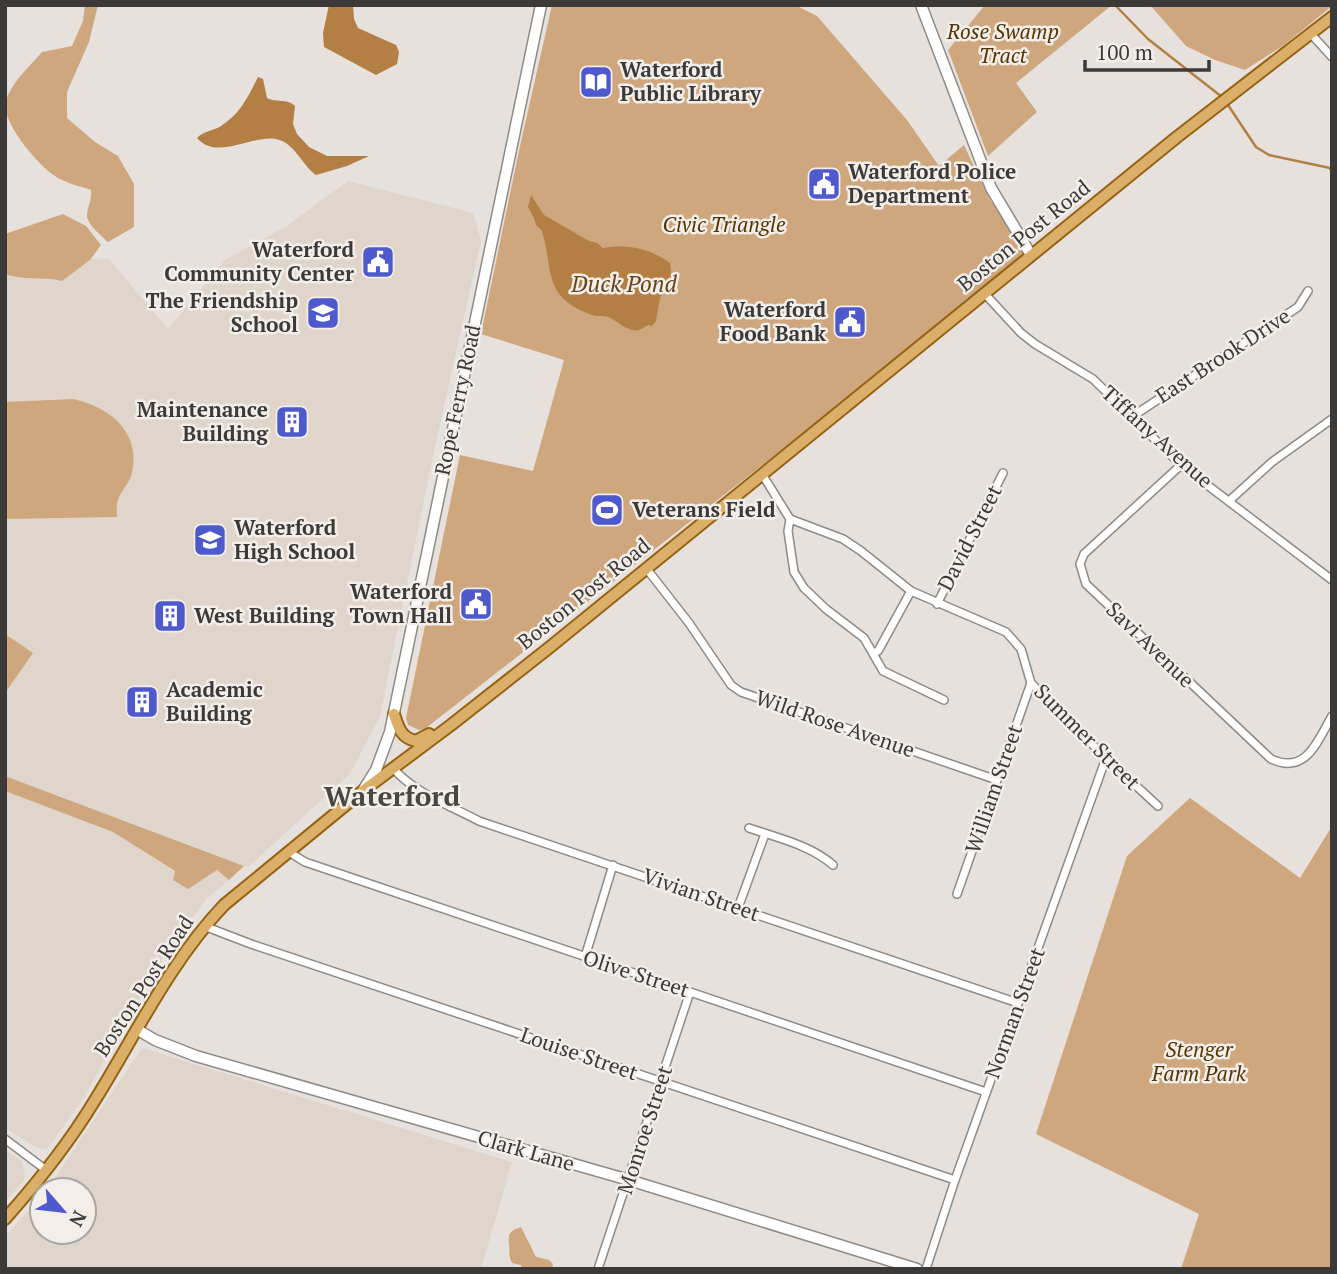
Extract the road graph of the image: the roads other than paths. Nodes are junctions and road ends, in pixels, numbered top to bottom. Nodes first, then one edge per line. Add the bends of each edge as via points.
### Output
1 (541, 5) edge
2 (921, 5) edge
3 (1332, 17) edge
4 (1311, 34) junction
5 (1332, 57) edge
6 (1031, 255) junction
7 (1308, 291) dead end
8 (985, 294) junction
9 (1133, 416) junction
10 (1332, 419) edge
11 (1181, 465) junction
12 (1003, 473) dead end
13 (762, 474) junction
14 (1228, 501) junction
15 (790, 519) junction
16 (646, 568) junction
17 (1332, 580) edge
18 (911, 591) junction
19 (937, 604) junction
20 (873, 653) junction
21 (1031, 683) junction
22 (944, 700) dead end
23 (394, 714) junction
24 (1332, 716) edge
25 (451, 725) junction
26 (1106, 758) junction
27 (393, 768) junction
28 (997, 780) junction
29 (364, 790) junction
30 (1158, 806) dead end
31 (750, 828) dead end
32 (765, 834) junction
33 (289, 852) junction
34 (613, 865) junction
35 (833, 865) dead end
36 (957, 894) dead end
37 (738, 908) junction
38 (204, 926) junction
39 (585, 957) junction
40 (690, 992) junction
41 (1018, 1003) junction
42 (138, 1030) junction
43 (661, 1081) junction
44 (986, 1092) junction
45 (5, 1139) edge
46 (47, 1170) junction
47 (629, 1180) junction
48 (955, 1180) junction
49 (5, 1219) edge
50 (598, 1269) edge
51 (917, 1269) edge
52 (926, 1269) edge

1 - 23 main road, Rope Ferry Road
2 - 6 main road via 991,188
3 - 4 main road, Boston Post Road
4 - 5 street
4 - 6 main road, Boston Post Road
6 - 8 main road, Boston Post Road
7 - 9 street, East Brook Drive via 1298,307
8 - 9 street, Tiffany Avenue via 1021,334 1093,379
8 - 13 main road, Boston Post Road
9 - 11 street, Tiffany Avenue
10 - 14 street
11 - 14 street, Tiffany Avenue
11 - 24 street, Savi Avenue via 1084,554 1080,564 1086,584 1271,759 1290,764 1306,757
12 - 19 street, David Street
13 - 15 street
13 - 16 main road, Boston Post Road
14 - 17 street, Tiffany Avenue
15 - 18 street, Summer Street via 842,539
15 - 20 street via 788,531 799,581 858,632
16 - 25 main road, Boston Post Road
16 - 28 street, Wild Rose Avenue via 731,685 741,692
18 - 19 street, Summer Street
18 - 20 street
19 - 21 street, Summer Street via 1006,632 1021,649
20 - 22 street via 883,671
21 - 26 street, Summer Street
21 - 28 street, William Street
23 - 25 main road via 399,729 411,740
23 - 29 main road, Rope Ferry Road via 380,760
25 - 27 main road, Boston Post Road
26 - 30 street, Summer Street
26 - 41 street, Norman Street
27 - 29 main road, Boston Post Road
27 - 34 street, Vivian Street via 402,779 479,821
28 - 36 street, William Street
29 - 33 main road, Boston Post Road
31 - 32 street
32 - 35 street via 818,854
32 - 37 street
33 - 38 main road, Boston Post Road
33 - 39 street, Olive Street via 305,862
34 - 37 street, Vivian Street
34 - 39 street
37 - 41 street, Vivian Street
38 - 42 main road, Boston Post Road
38 - 43 street, Louise Street
39 - 40 street, Olive Street
40 - 43 street, Monroe Street
40 - 44 street, Olive Street
41 - 44 street, Norman Street
42 - 46 main road, Boston Post Road
42 - 47 main road, Clark Lane via 196,1056
43 - 47 street, Monroe Street
43 - 48 street, Louise Street
44 - 48 street, Norman Street
45 - 46 street
46 - 49 main road, Boston Post Road
47 - 50 street, Monroe Street
47 - 51 main road, Clark Lane
48 - 52 street, Norman Street

